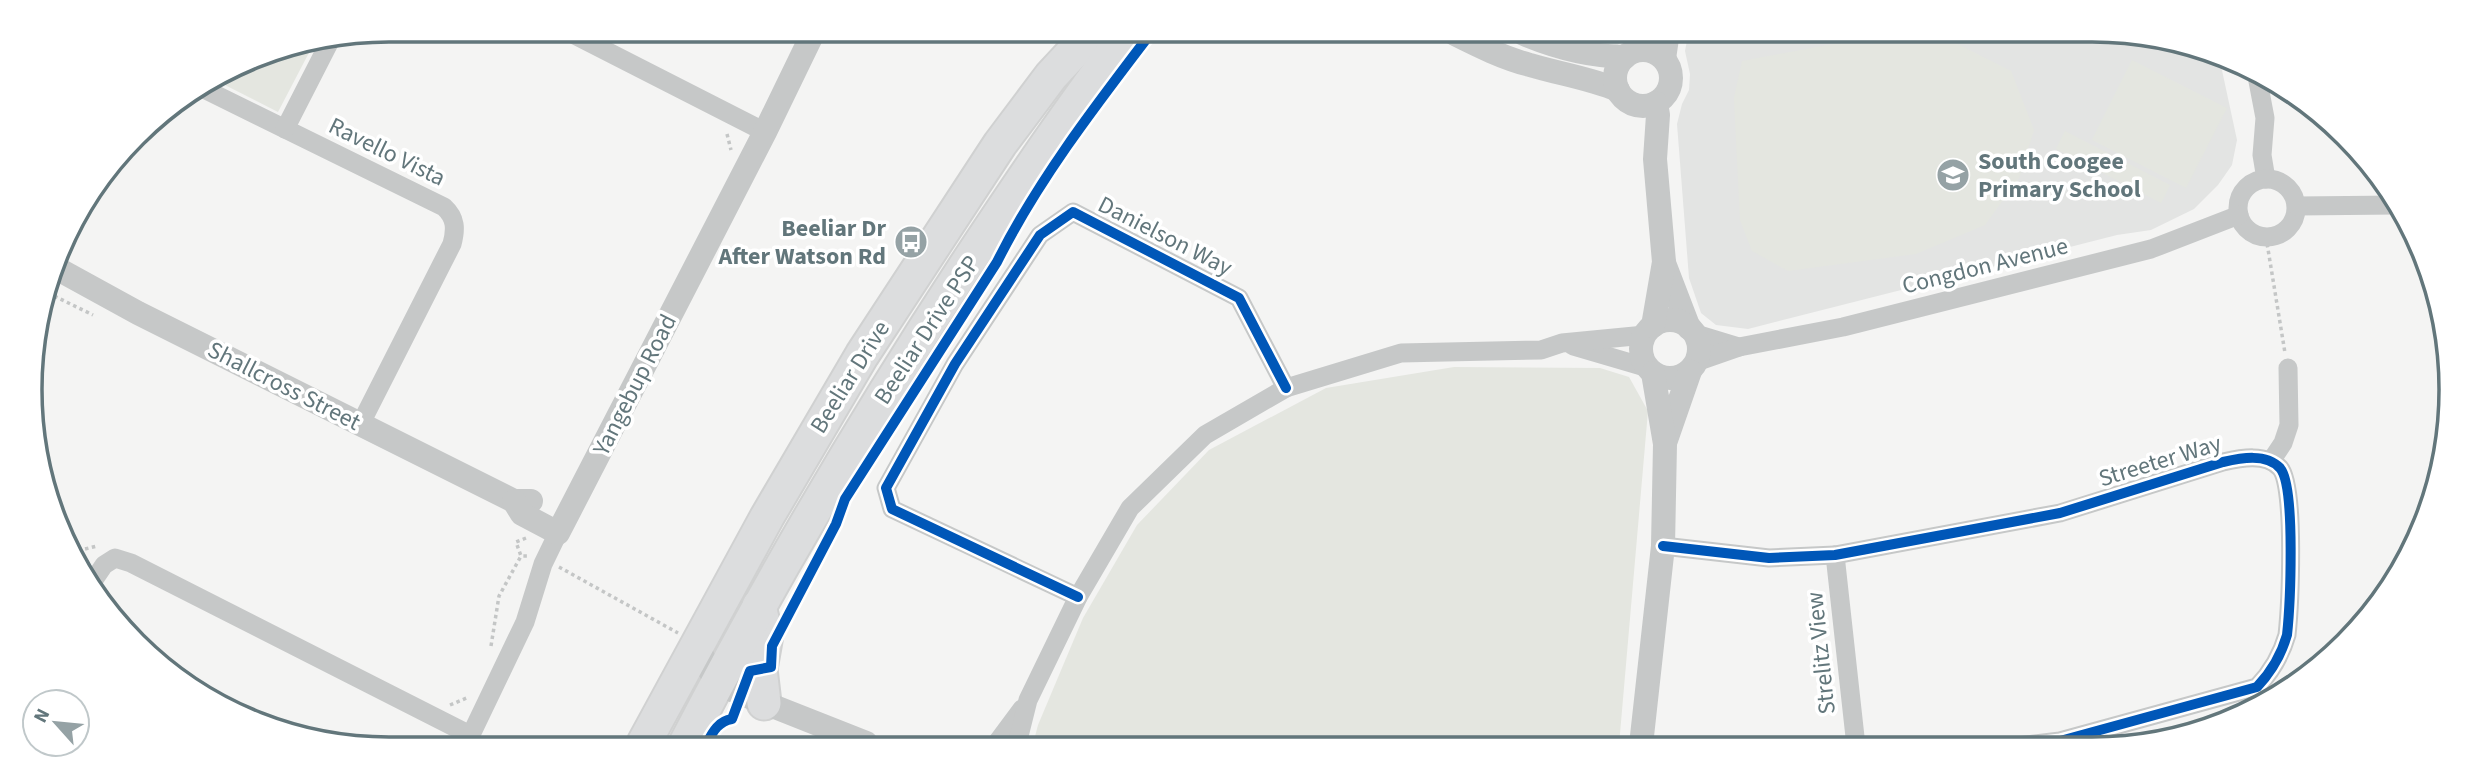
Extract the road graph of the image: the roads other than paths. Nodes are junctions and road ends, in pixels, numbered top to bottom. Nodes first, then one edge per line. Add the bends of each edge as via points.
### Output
1 (592, 42) edge
2 (809, 42) edge
3 (1083, 42) edge
4 (1121, 42) edge
5 (1472, 42) edge
6 (1543, 42) edge
7 (1669, 42) edge
8 (1639, 47) edge
9 (326, 48) edge
10 (1666, 62) junction
11 (2259, 86) edge
12 (211, 92) edge
13 (1624, 96) junction
14 (1656, 103) junction
15 (285, 129) junction
16 (765, 132) junction
17 (1655, 159) junction
18 (2266, 179) junction
19 (2385, 205) edge
20 (2297, 206) junction
21 (2239, 215) junction
22 (1664, 262) junction
23 (62, 272) edge
24 (1691, 330) junction
25 (1649, 331) junction
26 (1562, 343) junction
27 (1738, 348) junction
28 (1693, 366) junction
29 (2288, 368) road end
30 (1650, 371) junction
31 (1286, 388) junction
32 (360, 425) junction
33 (1665, 444) junction
34 (2271, 461) junction
35 (514, 501) junction
36 (562, 525) junction
37 (1663, 546) junction
38 (1835, 555) junction
39 (97, 576) edge
40 (1078, 597) junction
41 (759, 606) junction
42 (690, 634) junction
43 (717, 684) junction
44 (2261, 692) edge
45 (667, 698) junction
46 (2250, 698) edge
47 (1028, 700) junction
48 (764, 703) junction
49 (466, 737) edge
50 (470, 737) edge
51 (647, 737) edge
52 (689, 737) edge
53 (851, 737) edge
54 (1001, 737) edge
55 (1019, 737) edge
56 (1642, 737) edge
57 (1855, 737) edge
58 (2089, 737) edge

1 - 16 street
2 - 16 street, Yangebup Road
3 - 42 highway, Beeliar Drive via 1000,144 948,221
4 - 41 highway, Beeliar Drive via 1057,130 903,362
5 - 13 street via 1527,64 1590,79
6 - 8 street via 1601,56
7 - 10 street
8 - 10 street
8 - 13 street via 1616,72
9 - 15 street
10 - 14 street via 1670,85
11 - 18 street via 2265,118 2262,155
12 - 15 street, Ravello Vista
13 - 14 street via 1647,106
13 - 17 street
14 - 17 street
15 - 32 street, Ravello Vista via 444,207 454,220 452,244
16 - 36 street, Yangebup Road
17 - 22 street
18 - 20 street via 2290,189
18 - 21 street via 2256,181 2241,195
19 - 20 street
20 - 21 street via 2292,224 2276,236 2249,231
21 - 27 street, Congdon Avenue via 2151,249 1843,327
22 - 24 street
22 - 25 street
23 - 32 street, Shallcross Street
24 - 25 street via 1670,320
24 - 27 street, Congdon Avenue
24 - 28 street via 1699,352
25 - 26 street
25 - 30 street via 1640,352
26 - 30 street
26 - 31 street via 1541,350 1401,353
27 - 28 street, Congdon Avenue
28 - 30 street via 1671,379
28 - 33 street
29 - 34 street via 2289,425
30 - 33 street
31 - 40 street via 1205,435 1130,508
31 - 40 street, Danielson Way via 1239,298 1073,212 1040,234 955,364 886,488 892,509
32 - 35 street, Shallcross Street
33 - 37 street
34 - 38 street, Streeter Way via 2223,461 2060,513
34 - 44 street via 2288,486 2289,616 2283,652
35 - 36 street, Shallcross Street via 532,501
35 - 36 street, Shallcross Street via 522,514
36 - 50 street, Yangebup Road via 525,622
37 - 38 street, Streeter Way via 1769,558
37 - 56 street
38 - 57 street, Strelitz View
39 - 49 street via 115,558 131,563 440,719
40 - 47 street
41 - 43 highway, Beeliar Drive
41 - 48 highway via 766,635 761,669
42 - 43 street
42 - 45 highway, Beeliar Drive
43 - 45 street
43 - 48 street
43 - 52 highway, Beeliar Drive
45 - 51 highway, Beeliar Drive
46 - 58 street
47 - 54 street
47 - 55 street
48 - 53 street

